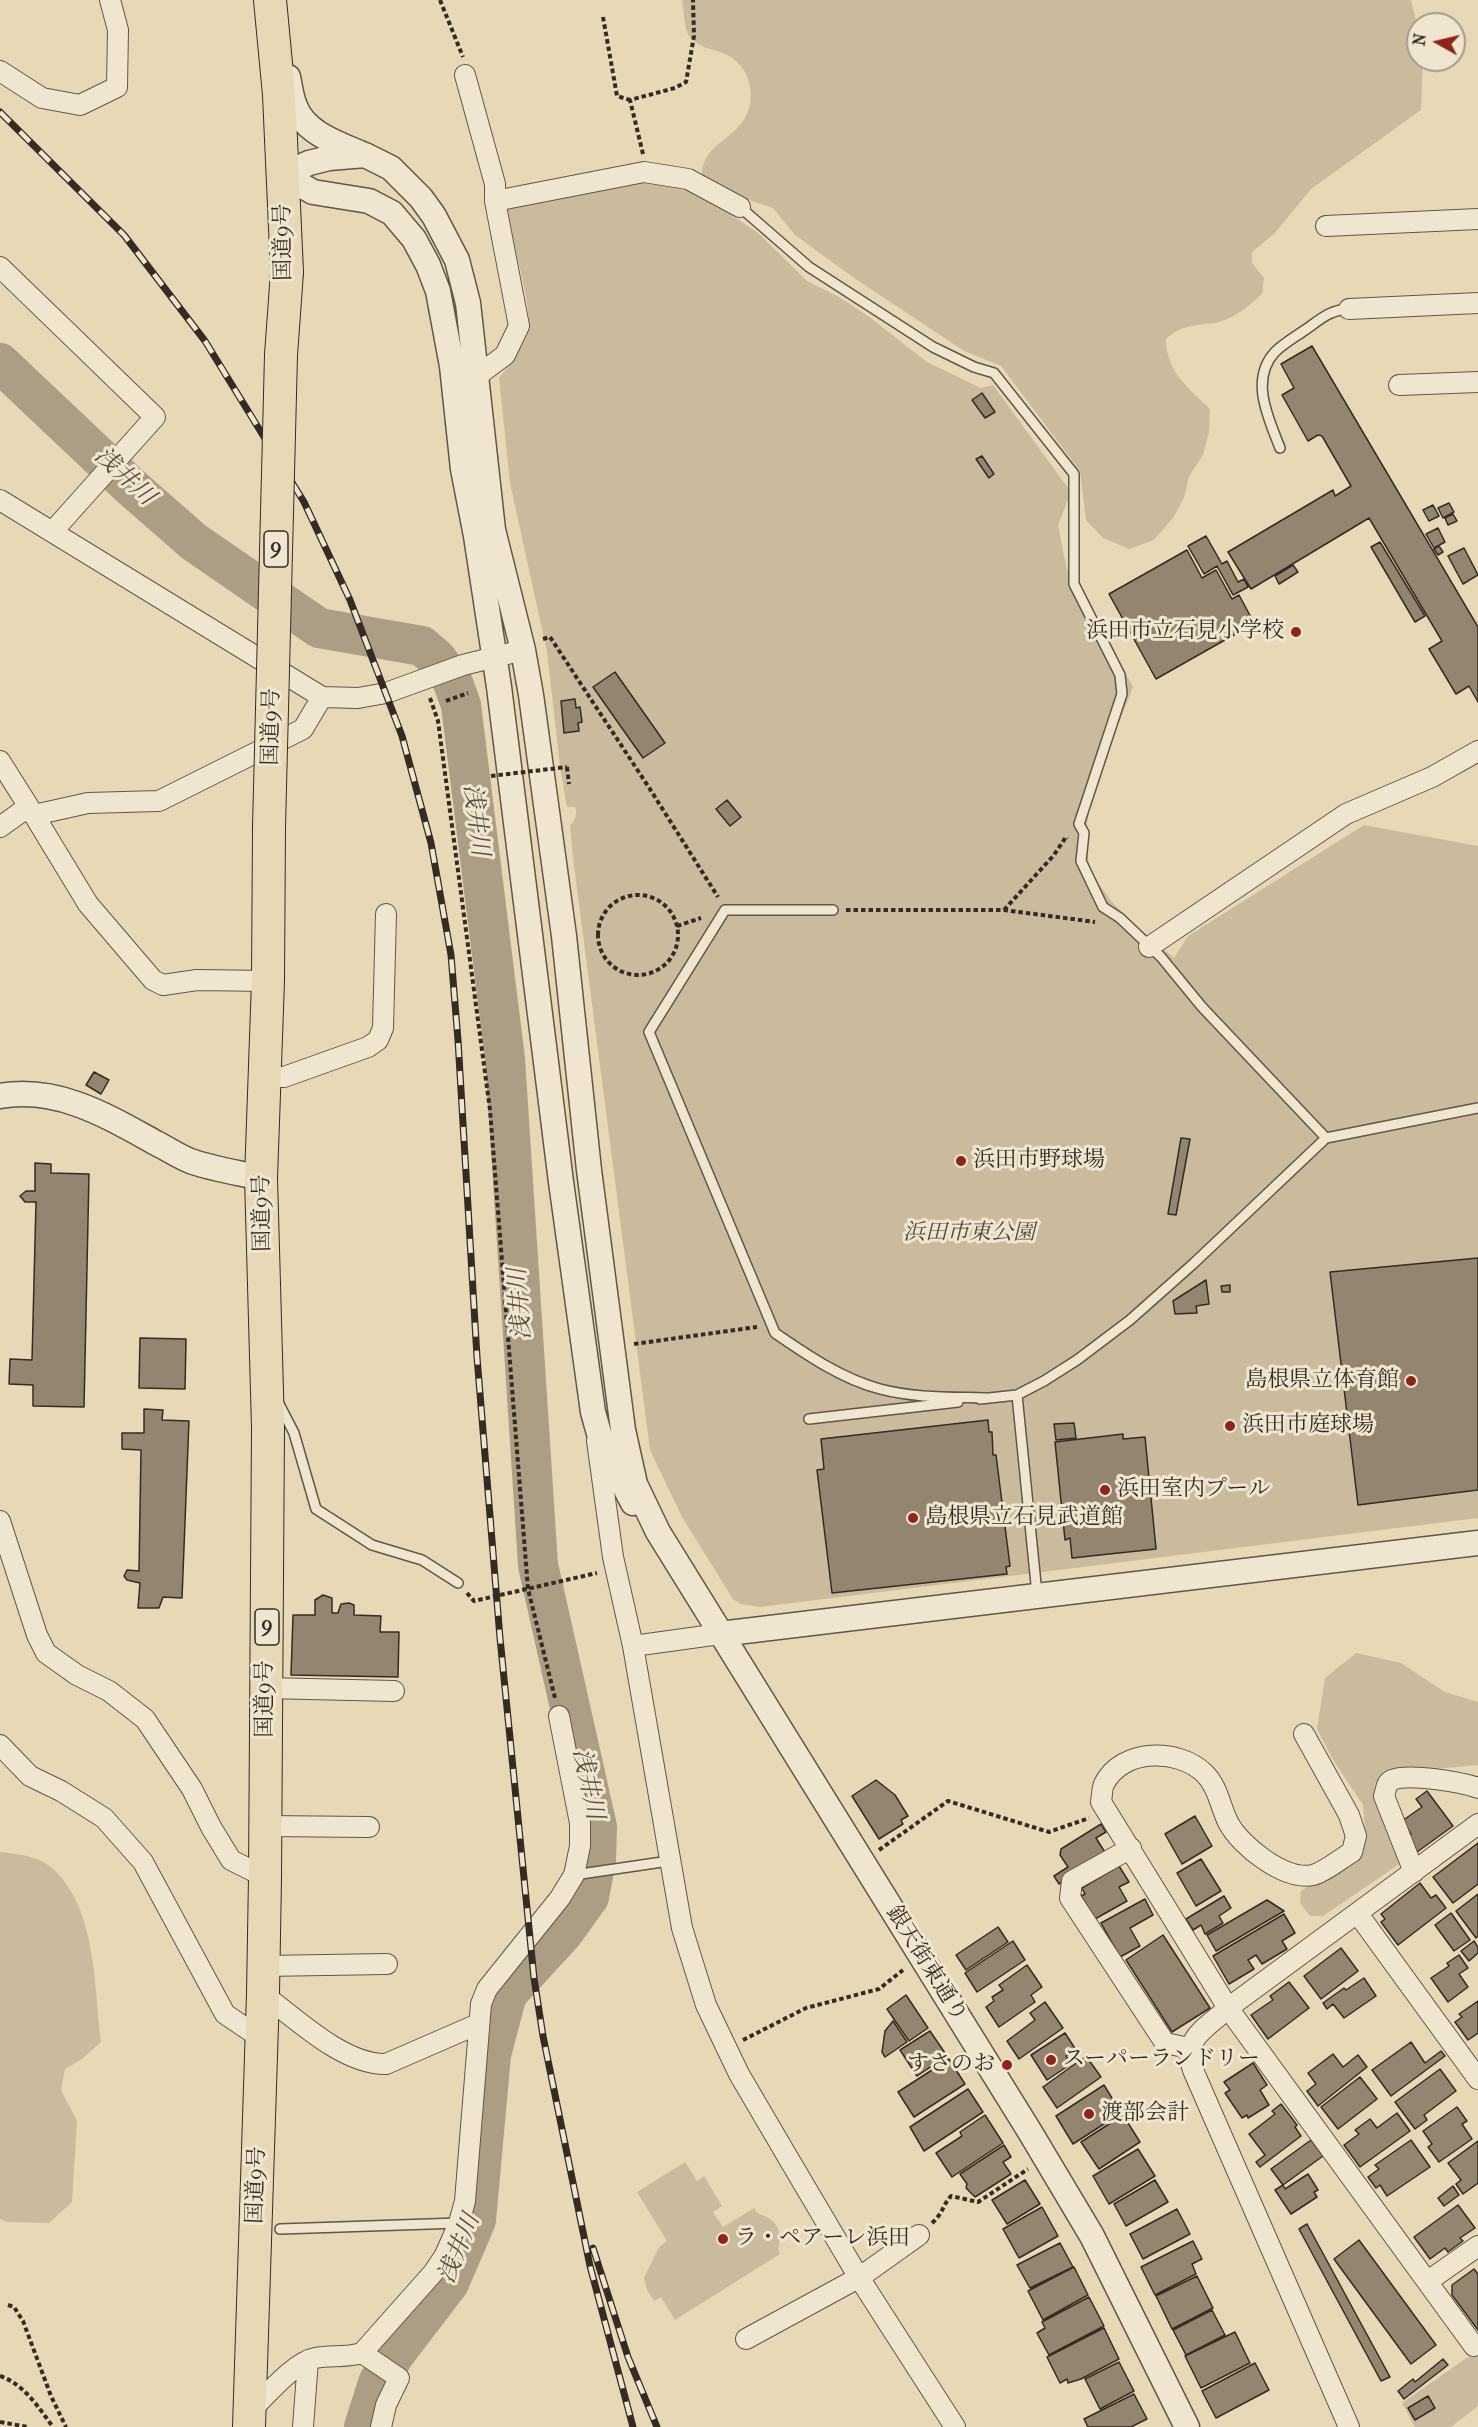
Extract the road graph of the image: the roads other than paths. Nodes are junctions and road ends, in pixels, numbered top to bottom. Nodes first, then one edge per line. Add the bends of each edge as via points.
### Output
1 (110, 0) edge
2 (271, 7) edge
3 (0, 71) edge
4 (465, 75) road end
5 (365, 155) junction
6 (283, 175) junction
7 (495, 201) junction
8 (740, 207) joint
9 (1478, 219) edge
10 (1326, 226) dead end
11 (0, 267) edge
12 (1478, 303) edge
13 (1349, 309) joint
14 (477, 376) junction
15 (1478, 381) edge
16 (1400, 385) dead end
17 (1280, 448) dead end
18 (0, 500) edge
19 (53, 531) junction
20 (530, 645) junction
21 (495, 656) junction
22 (322, 697) junction
23 (1478, 752) edge
24 (0, 761) edge
25 (31, 811) junction
26 (0, 827) edge
27 (833, 910) road end
28 (386, 914) dead end
29 (1149, 947) junction
30 (268, 981) junction
31 (265, 1077) junction
32 (0, 1096) edge
33 (1478, 1108) edge
34 (1326, 1138) junction
35 (261, 1178) junction
36 (267, 1381) junction
37 (1017, 1395) junction
38 (985, 1398) junction
39 (592, 1412) junction
40 (809, 1419) dead end
41 (0, 1521) edge
42 (658, 1532) junction
43 (1478, 1542) edge
44 (458, 1583) road end
45 (1037, 1594) junction
46 (720, 1634) junction
47 (633, 1646) junction
48 (266, 1688) junction
49 (394, 1690) dead end
50 (559, 1716) road end
51 (1304, 1734) dead end
52 (0, 1745) edge
53 (1478, 1788) edge
54 (1478, 1824) edge
55 (265, 1826) junction
56 (369, 1827) dead end
57 (1131, 1848) junction
58 (669, 1861) junction
59 (1414, 1872) junction
60 (577, 1875) junction
61 (265, 1877) junction
62 (1358, 1914) junction
63 (387, 1964) dead end
64 (263, 1980) junction
65 (1228, 2008) junction
66 (478, 2024) junction
67 (262, 2039) junction
68 (1189, 2048) junction
69 (1478, 2079) edge
70 (459, 2223) junction
71 (280, 2229) dead end
72 (919, 2235) road end
73 (1478, 2246) edge
74 (860, 2277) junction
75 (1428, 2281) junction
76 (746, 2339) dead end
77 (1474, 2346) dead end
78 (368, 2357) junction
79 (308, 2360) junction
80 (249, 2419) edge
81 (303, 2427) edge
82 (381, 2427) edge
83 (955, 2427) edge
84 (1187, 2427) edge
85 (1349, 2427) edge

1 - 3 street via 118,30 117,87 80,105 42,98
2 - 5 street via 295,107 305,123 328,140
2 - 6 highway, 国道9号 / 9
4 - 7 street via 495,184
5 - 6 street via 329,158
5 - 14 street via 404,179 447,238 468,303
6 - 21 street via 313,192 369,201 392,213 414,239 428,265 444,315 463,469
6 - 30 highway, 国道9号 / 9, bridge via 287,272 281,355
7 - 8 street via 644,172 688,179
7 - 14 street via 519,326 505,355
8 - 29 lane via 808,267 933,347 994,373 1074,474 1074,584 1120,675 1122,694 1079,824 1084,833 1081,861 1103,907
9 - 10 street
11 - 19 street via 154,417
12 - 13 street
13 - 17 lane via 1333,310 1270,359 1263,381 1263,400
14 - 20 street via 493,530
15 - 16 street
18 - 19 street
19 - 22 street
20 - 21 street
20 - 42 street via 589,1170 623,1430 635,1484
21 - 22 street via 386,693 358,698
21 - 39 street
22 - 25 street via 303,729 159,801 88,803
23 - 29 street via 1432,777 1346,814
24 - 25 street
25 - 26 street
25 - 30 street via 88,904 153,980 163,986 197,980
27 - 38 lane via 726,910 649,1032 775,1333 842,1374 879,1388 916,1395
28 - 31 street via 383,1028 378,1040 284,1077
29 - 34 lane
30 - 31 highway, 国道9号 / 9
31 - 35 highway, 国道9号 / 9
32 - 35 street via 64,1098 107,1115 193,1162
33 - 34 lane
34 - 37 lane via 1130,1320 1077,1360
35 - 36 highway, 国道9号 / 9
36 - 44 lane via 294,1433 316,1509 372,1545 422,1560
36 - 48 highway, 国道9号 / 9
37 - 38 lane
37 - 45 lane
38 - 40 lane
39 - 42 street via 602,1444 629,1499
39 - 47 street via 615,1569
41 - 61 street via 46,1653 77,1675 110,1690 144,1719 192,1790 231,1860
42 - 46 street, 銀天街東通り
43 - 45 street
45 - 46 street
46 - 47 street
46 - 84 street, 銀天街東通り via 1087,2227
47 - 58 street
48 - 49 street
48 - 55 highway, 国道9号 / 9
50 - 60 street via 580,1823
51 - 57 street via 1349,1815 1356,1836 1352,1852 1314,1875 1287,1872 1242,1843 1204,1773 1187,1761 1162,1755 1144,1755 1129,1761 1104,1784 1101,1802
52 - 67 street via 30,1776 104,1818 143,1862 225,2014
53 - 59 street via 1426,1779 1391,1780 1384,1796
54 - 59 street
55 - 56 street
55 - 61 highway, 国道9号 / 9
57 - 65 street
57 - 68 street via 1072,1881 1070,1898 1165,2043
58 - 60 lane
58 - 74 street via 682,1928 706,2004 744,2084
59 - 62 street
60 - 66 street via 487,1989
61 - 64 highway, 国道9号 / 9
62 - 65 street
62 - 69 street
63 - 64 street
64 - 66 street via 342,2050 374,2064 386,2064
64 - 67 highway, 国道9号 / 9
65 - 68 street
65 - 75 street
66 - 70 street via 465,2201
67 - 80 highway, 国道9号 / 9
68 - 85 street via 1193,2070
70 - 71 lane
70 - 78 street via 445,2256
72 - 74 street
73 - 75 street
74 - 76 street
74 - 83 street
75 - 77 street
78 - 79 street
78 - 82 street via 399,2378 386,2404
79 - 80 street via 300,2363
79 - 81 street

